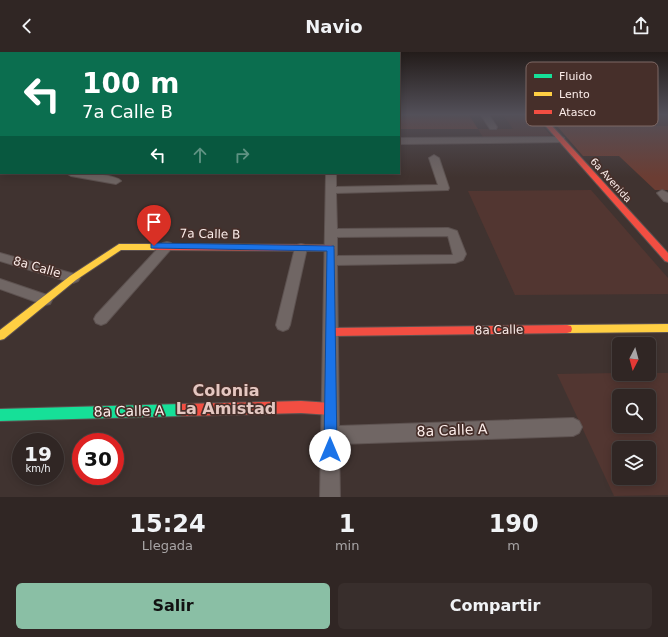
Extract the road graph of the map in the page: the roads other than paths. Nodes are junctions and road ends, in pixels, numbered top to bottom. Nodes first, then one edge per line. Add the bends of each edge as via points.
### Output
1 (557, 136) edge
2 (561, 140) junction
3 (400, 141) edge
4 (434, 158) dead end
5 (77, 174) edge
6 (331, 174) edge
7 (116, 181) dead end
8 (331, 190) junction
9 (167, 246) junction
10 (301, 248) junction
11 (331, 248) junction
12 (0, 257) edge
13 (668, 259) edge
14 (73, 278) junction
15 (0, 284) edge
16 (45, 300) junction
17 (101, 319) dead end
18 (284, 325) dead end
19 (668, 328) edge
20 (331, 332) junction
21 (0, 336) edge
22 (331, 409) junction
23 (0, 415) edge
24 (573, 427) dead end
25 (330, 435) junction
26 (330, 497) edge

1 - 2 street, 6a Avenida
2 - 3 street
2 - 13 street, 6a Avenida
4 - 8 street via 444,188
5 - 7 street
6 - 8 street
8 - 11 street
9 - 10 street, 7a Calle B
9 - 14 street, 7a Calle B via 119,247
9 - 17 street
10 - 11 street, 7a Calle B
10 - 18 street
11 - 11 street via 455,259 460,254 453,234 448,232
11 - 20 street
12 - 14 street, 8a Calle
14 - 16 street, 7a Calle B
15 - 16 street
16 - 21 street, 7a Calle B
19 - 20 street, 8a Calle
20 - 22 street
22 - 23 street, 8a Calle A via 301,407
22 - 25 street
24 - 25 street, 8a Calle A
25 - 26 street

